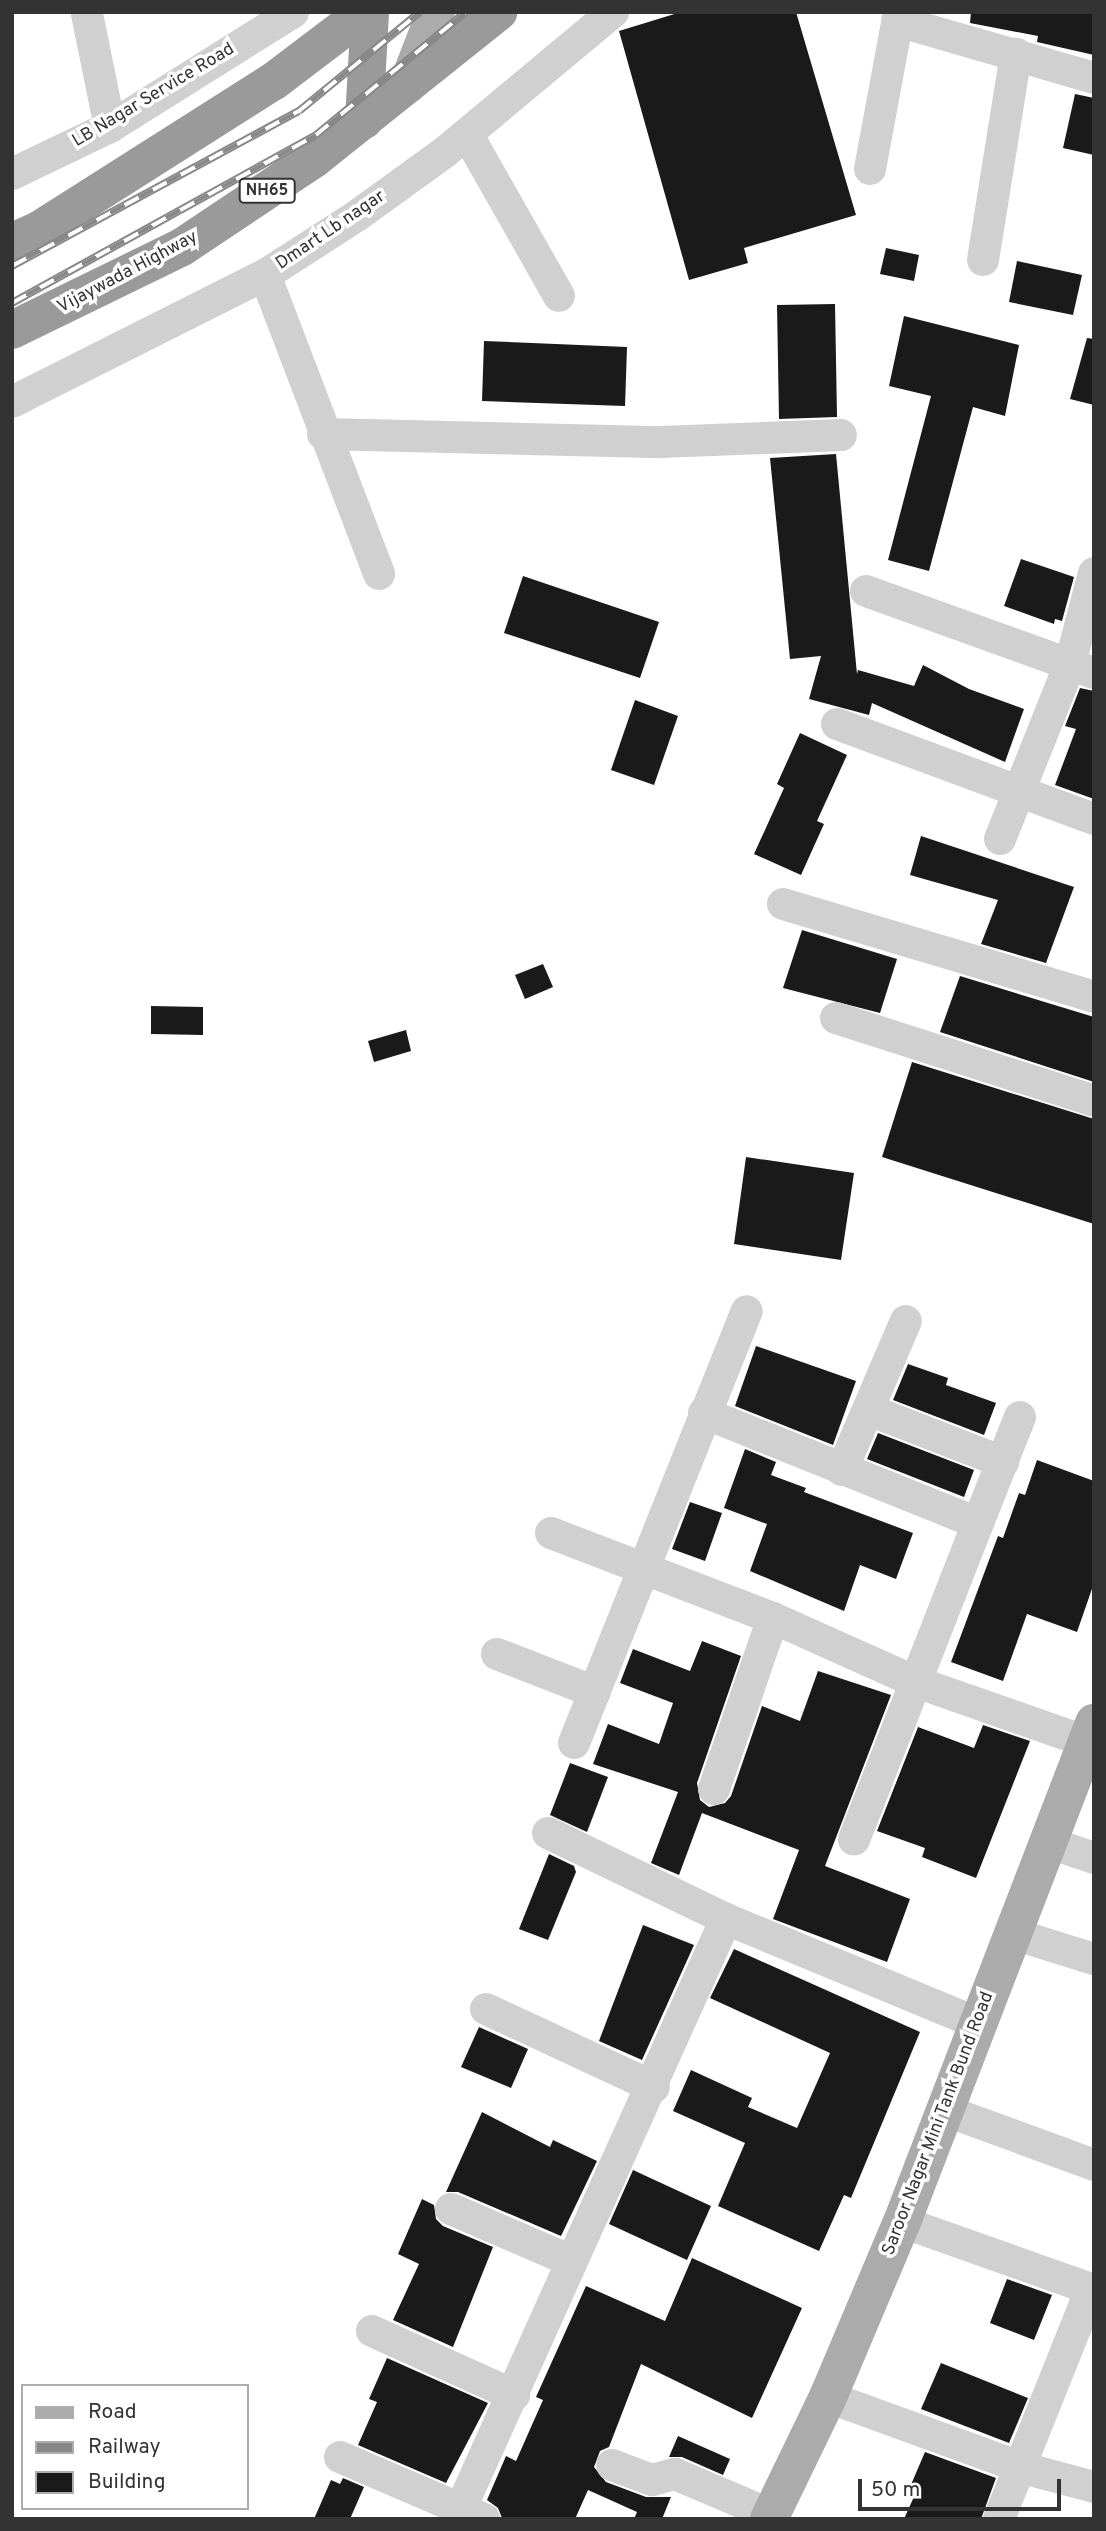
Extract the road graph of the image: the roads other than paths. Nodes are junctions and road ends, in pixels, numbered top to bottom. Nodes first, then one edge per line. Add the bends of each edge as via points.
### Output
1 (293, 12) edge
2 (365, 12) edge
3 (370, 12) edge
4 (436, 12) edge
5 (498, 12) edge
6 (613, 12) edge
7 (87, 14) edge
8 (898, 17) edge
9 (1016, 54) junction
10 (1094, 78) edge
11 (408, 84) junction
12 (364, 120) junction
13 (110, 127) junction
14 (467, 134) junction
15 (870, 169) dead end
16 (12, 174) edge
17 (12, 242) edge
18 (983, 260) dead end
19 (265, 275) junction
20 (559, 296) dead end
21 (12, 330) edge
22 (12, 402) edge
23 (323, 434) junction
24 (841, 435) dead end
25 (1094, 573) edge
26 (379, 574) dead end
27 (866, 591) dead end
28 (1082, 669) edge
29 (837, 724) dead end
30 (1018, 792) junction
31 (1094, 819) edge
32 (1000, 839) dead end
33 (783, 904) dead end
34 (1094, 997) edge
35 (836, 1018) dead end
36 (1094, 1101) edge
37 (747, 1311) dead end
38 (906, 1321) dead end
39 (869, 1410) junction
40 (704, 1413) junction
41 (1020, 1417) dead end
42 (1003, 1462) junction
43 (842, 1470) junction
44 (978, 1522) junction
45 (551, 1533) dead end
46 (646, 1570) junction
47 (773, 1618) junction
48 (497, 1654) dead end
49 (916, 1682) junction
50 (595, 1692) junction
51 (1090, 1732) edge
52 (573, 1743) dead end
53 (714, 1789) dead end
54 (548, 1833) dead end
55 (855, 1840) dead end
56 (1050, 1843) junction
57 (1094, 1858) edge
58 (726, 1919) junction
59 (1014, 1934) junction
60 (1094, 1959) edge
61 (485, 2009) dead end
62 (977, 2023) junction
63 (654, 2087) junction
64 (944, 2110) junction
65 (1094, 2165) edge
66 (451, 2209) dead end
67 (902, 2222) junction
68 (571, 2261) junction
69 (1092, 2290) edge
70 (372, 2331) dead end
71 (514, 2395) junction
72 (828, 2397) junction
73 (340, 2457) dead end
74 (612, 2465) dead end
75 (1023, 2468) junction
76 (1094, 2487) edge
77 (473, 2513) edge
78 (770, 2517) edge
79 (999, 2519) edge

1 - 13 street, LB Nagar Service Road
2 - 17 highway via 274,81 40,230
3 - 12 highway
4 - 11 main road, Vijaywada Highway
5 - 11 highway, Vijaywada Highway / NH65
6 - 14 street, Dmart Lb nagar
7 - 13 street
8 - 9 street
8 - 15 street
9 - 10 street
9 - 18 street
11 - 12 highway, Vijaywada Highway / NH65
12 - 21 highway, Vijaywada Highway / NH65 via 183,247
13 - 16 street, LB Nagar Service Road
14 - 19 street, Dmart Lb nagar via 358,215
14 - 20 street
19 - 22 street
19 - 23 street, Dmart Lb nagar
23 - 24 street via 661,442
23 - 26 street, Dmart Lb nagar
25 - 28 street
27 - 28 street
28 - 30 street
29 - 30 street
30 - 31 street
30 - 32 street
33 - 34 street
35 - 36 street
37 - 40 street
38 - 39 street
39 - 42 street
39 - 43 street
40 - 43 street
40 - 46 street
41 - 42 street
42 - 44 street
43 - 44 street
44 - 49 street
45 - 46 street
46 - 47 street
46 - 50 street
47 - 49 street
47 - 53 street
48 - 50 street
49 - 51 street
49 - 55 street
50 - 52 street
51 - 56 main road, Saroor Nagar Mini Tank Bund Road
54 - 58 street
56 - 57 street
56 - 59 main road, Saroor Nagar Mini Tank Bund Road
58 - 62 street
58 - 63 street
59 - 60 street
59 - 62 main road, Saroor Nagar Mini Tank Bund Road
61 - 63 street
62 - 64 main road, Saroor Nagar Mini Tank Bund Road
63 - 68 street
64 - 65 street
64 - 67 main road, Saroor Nagar Mini Tank Bund Road
66 - 68 street
67 - 69 street
67 - 72 main road, Saroor Nagar Mini Tank Bund Road
68 - 71 street
69 - 75 street
70 - 71 street
71 - 77 street
72 - 75 street
72 - 78 main road, Saroor Nagar Mini Tank Bund Road
73 - 77 street
74 - 78 street via 652,2480 675,2474
75 - 76 street
75 - 79 street

